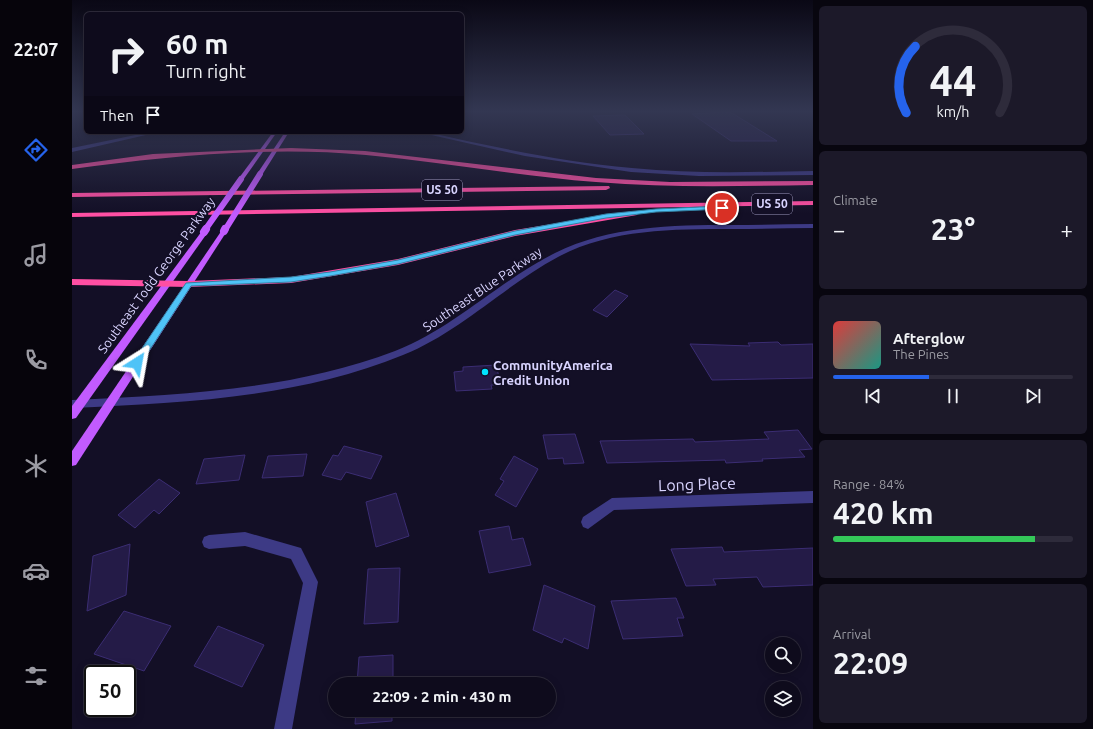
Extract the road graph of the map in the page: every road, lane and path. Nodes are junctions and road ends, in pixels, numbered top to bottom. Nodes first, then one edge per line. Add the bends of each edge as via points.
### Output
1 (91, 146) edge
2 (264, 146) edge
3 (277, 146) edge
4 (481, 146) edge
5 (72, 150) edge
6 (275, 150) junction
7 (261, 151) junction
8 (72, 167) edge
9 (813, 173) edge
10 (813, 184) edge
11 (72, 195) edge
12 (813, 203) edge
13 (730, 205) junction
14 (72, 215) edge
15 (813, 226) edge
16 (72, 282) edge
17 (167, 284) junction
18 (189, 284) junction
19 (111, 402) junction
20 (76, 403) edge
21 (72, 415) edge
22 (72, 461) edge
23 (813, 497) edge
24 (588, 522) dead end
25 (208, 542) dead end
26 (283, 729) edge

1 - 5 street
2 - 7 main road, Southeast Todd George Parkway
3 - 6 main road
4 - 9 street via 573,163 632,170 697,174
6 - 7 highway
6 - 10 highway via 365,153 627,182
6 - 18 main road, bridge
7 - 8 highway via 153,156
7 - 17 main road, Southeast Todd George Parkway, bridge
10 - 11 highway, US 50
12 - 13 highway, US 50
13 - 14 highway, US 50
13 - 18 highway via 722,208 645,212 593,219 515,233 398,262 291,280
15 - 19 street, Southeast Blue Parkway via 663,228 593,240 558,254 538,266 430,340 366,366 259,390 157,401
16 - 17 highway
17 - 18 highway
17 - 20 main road, Southeast Todd George Parkway
18 - 19 main road
19 - 20 street, Southeast Blue Parkway
19 - 22 main road
20 - 21 main road, Southeast Todd George Parkway
23 - 24 street, Long Place via 612,504
25 - 26 street via 244,539 296,553 311,582

